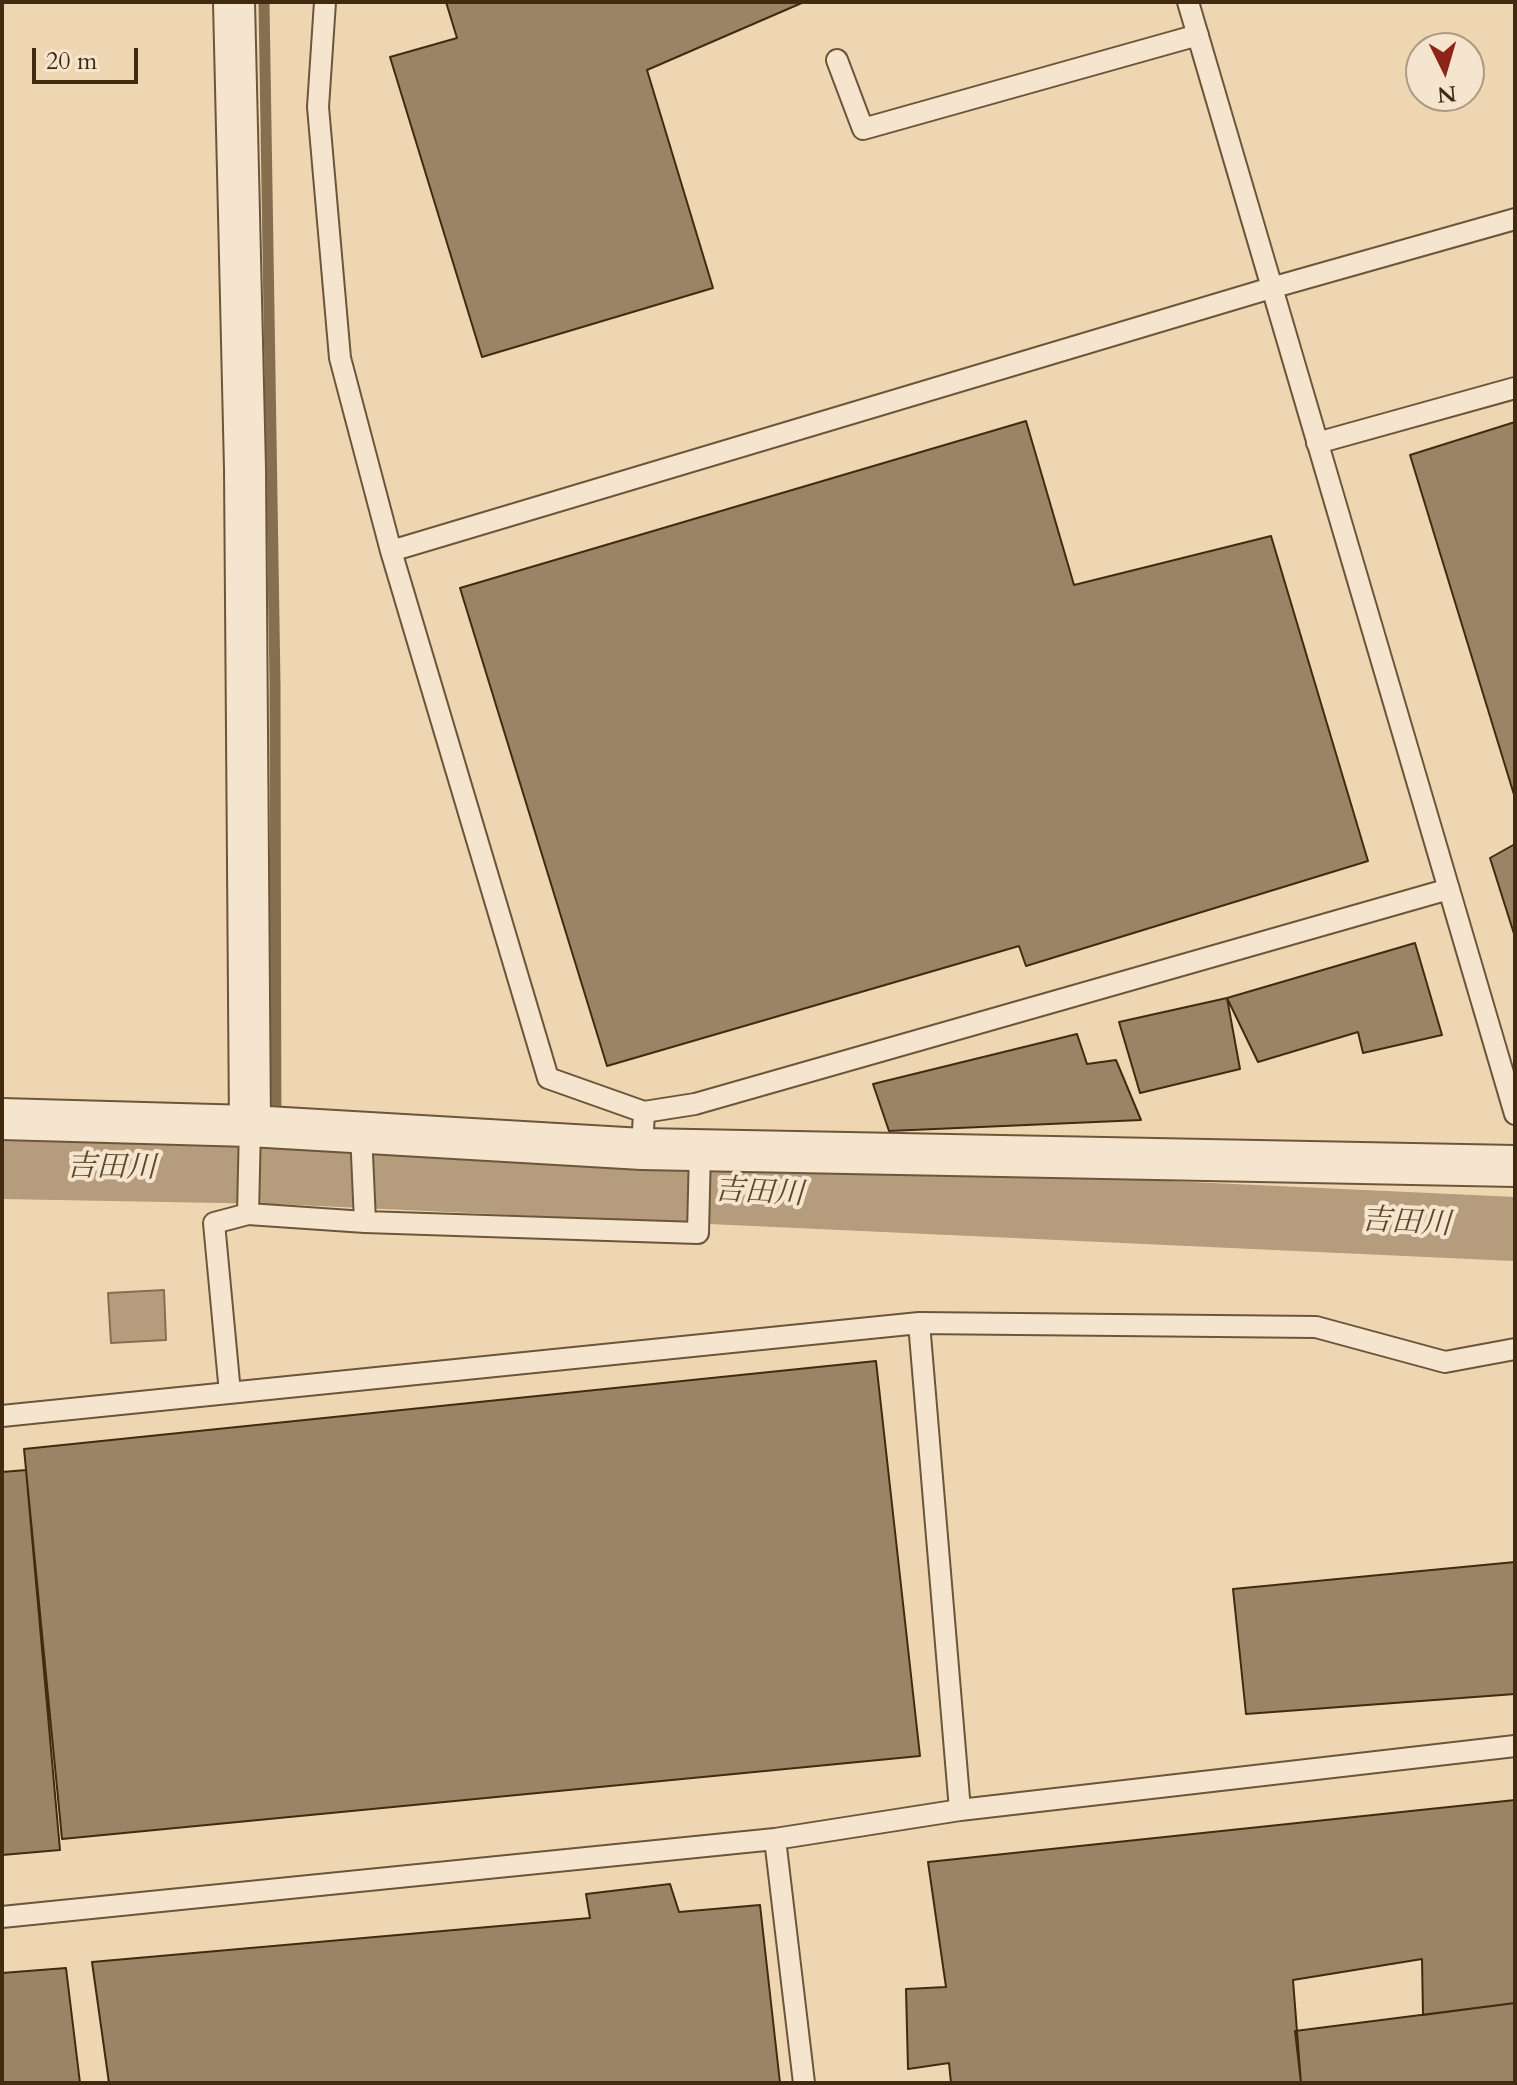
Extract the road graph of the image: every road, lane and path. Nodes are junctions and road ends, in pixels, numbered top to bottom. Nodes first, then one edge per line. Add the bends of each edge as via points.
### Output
1 (234, 2) edge
2 (325, 2) edge
3 (1188, 2) edge
4 (1198, 35) junction
5 (837, 60) dead end
6 (1515, 219) edge
7 (1271, 288) junction
8 (1515, 388) edge
9 (1317, 443) junction
10 (391, 551) junction
11 (1449, 889) junction
12 (1515, 1114) edge
13 (2, 1119) edge
14 (250, 1127) junction
15 (643, 1130) junction
16 (361, 1134) junction
17 (700, 1152) junction
18 (1515, 1166) edge
19 (248, 1213) junction
20 (365, 1220) junction
21 (919, 1323) junction
22 (1515, 1349) edge
23 (230, 1393) junction
24 (2, 1416) edge
25 (1515, 1746) edge
26 (960, 1810) junction
27 (775, 1839) junction
28 (2, 1917) edge
29 (804, 2083) edge

1 - 14 street via 245,469
2 - 10 lane via 318,107 340,358
3 - 4 lane
4 - 5 lane via 863,129
4 - 7 lane
6 - 7 lane
7 - 9 lane
7 - 10 lane
8 - 9 lane
9 - 11 lane
10 - 15 lane via 548,1078
11 - 12 lane
11 - 15 lane via 695,1104
13 - 14 street
14 - 16 street
14 - 19 lane
15 - 16 street
15 - 17 street
16 - 20 lane
17 - 18 street
17 - 20 lane via 698,1233
19 - 20 lane
19 - 23 lane via 214,1223
21 - 22 lane via 1316,1327 1445,1362
21 - 23 lane
21 - 26 lane
23 - 24 lane
25 - 26 lane
26 - 27 lane
27 - 28 lane
27 - 29 lane

